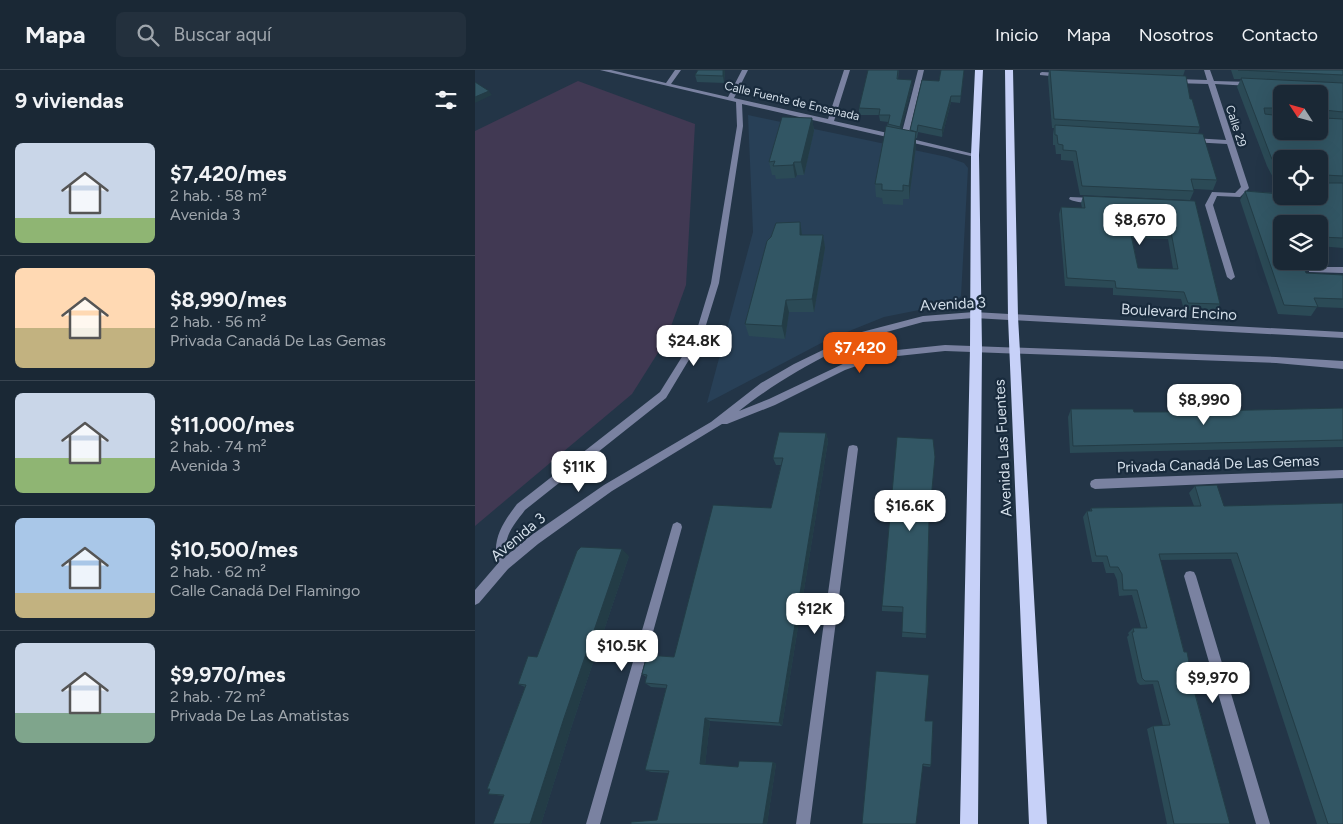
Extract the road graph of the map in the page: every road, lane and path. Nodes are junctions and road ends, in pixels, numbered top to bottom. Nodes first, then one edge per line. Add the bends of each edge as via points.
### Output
1 (603, 70) edge
2 (678, 70) edge
3 (745, 70) edge
4 (847, 70) edge
5 (921, 70) edge
6 (979, 70) edge
7 (1009, 70) edge
8 (1207, 70) edge
9 (1042, 74) dead end
10 (1071, 76) edge
11 (1170, 80) edge
12 (1210, 82) junction
13 (668, 84) junction
14 (1257, 84) edge
15 (734, 100) junction
16 (831, 122) junction
17 (904, 139) junction
18 (1181, 139) edge
19 (1229, 142) junction
20 (975, 155) junction
21 (1073, 199) dead end
22 (1102, 200) edge
23 (1199, 205) dead end
24 (1209, 205) junction
25 (1328, 270) edge
26 (1343, 270) edge
27 (1231, 277) dead end
28 (975, 315) junction
29 (1013, 317) junction
30 (1343, 335) edge
31 (839, 346) junction
32 (976, 348) junction
33 (1014, 350) junction
34 (851, 364) junction
35 (1343, 365) edge
36 (714, 425) junction
37 (853, 449) dead end
38 (1343, 474) edge
39 (1095, 484) dead end
40 (677, 528) dead end
41 (504, 565) junction
42 (1190, 576) dead end
43 (475, 599) edge
44 (593, 824) edge
45 (803, 824) edge
46 (969, 824) edge
47 (1038, 824) edge
48 (1263, 824) edge

1 - 13 street, Calle Fuente de Ensenada
2 - 13 street
3 - 15 street
4 - 16 street
5 - 17 street
6 - 20 main road, Avenida Las Fuentes
7 - 29 main road, Avenida Las Fuentes
8 - 12 street, Calle 29
9 - 10 street
11 - 12 street
12 - 14 street
12 - 19 street, Calle 29
13 - 15 street, Calle Fuente de Ensenada
15 - 16 street, Calle Fuente de Ensenada
15 - 41 street via 740,126 715,283 699,336 663,394 521,507 503,530 499,550
16 - 17 street, Calle Fuente de Ensenada
17 - 20 street, Calle Fuente de Ensenada
18 - 19 street
19 - 24 street, Calle 29 via 1245,188 1237,195 1215,194
20 - 28 main road, Avenida Las Fuentes
21 - 22 street
23 - 24 street
24 - 27 street
25 - 26 street
28 - 29 street, Avenida 3
28 - 31 street, Avenida 3 via 923,319 858,336
28 - 32 main road, Avenida Las Fuentes
29 - 30 street, Boulevard Encino
29 - 33 main road, Avenida Las Fuentes
31 - 34 street
31 - 36 street, Avenida 3 via 764,386
32 - 33 street, Avenida 3
32 - 34 street, Avenida 3 via 878,355
32 - 46 main road, Avenida Las Fuentes
33 - 35 street
33 - 47 main road, Avenida Las Fuentes
34 - 36 street, Avenida 3 via 773,402
36 - 41 street, Avenida 3 via 608,488
37 - 45 street
38 - 39 street, Privada Canadá De Las Gemas
40 - 44 street
41 - 43 street, Avenida 3
42 - 48 street

